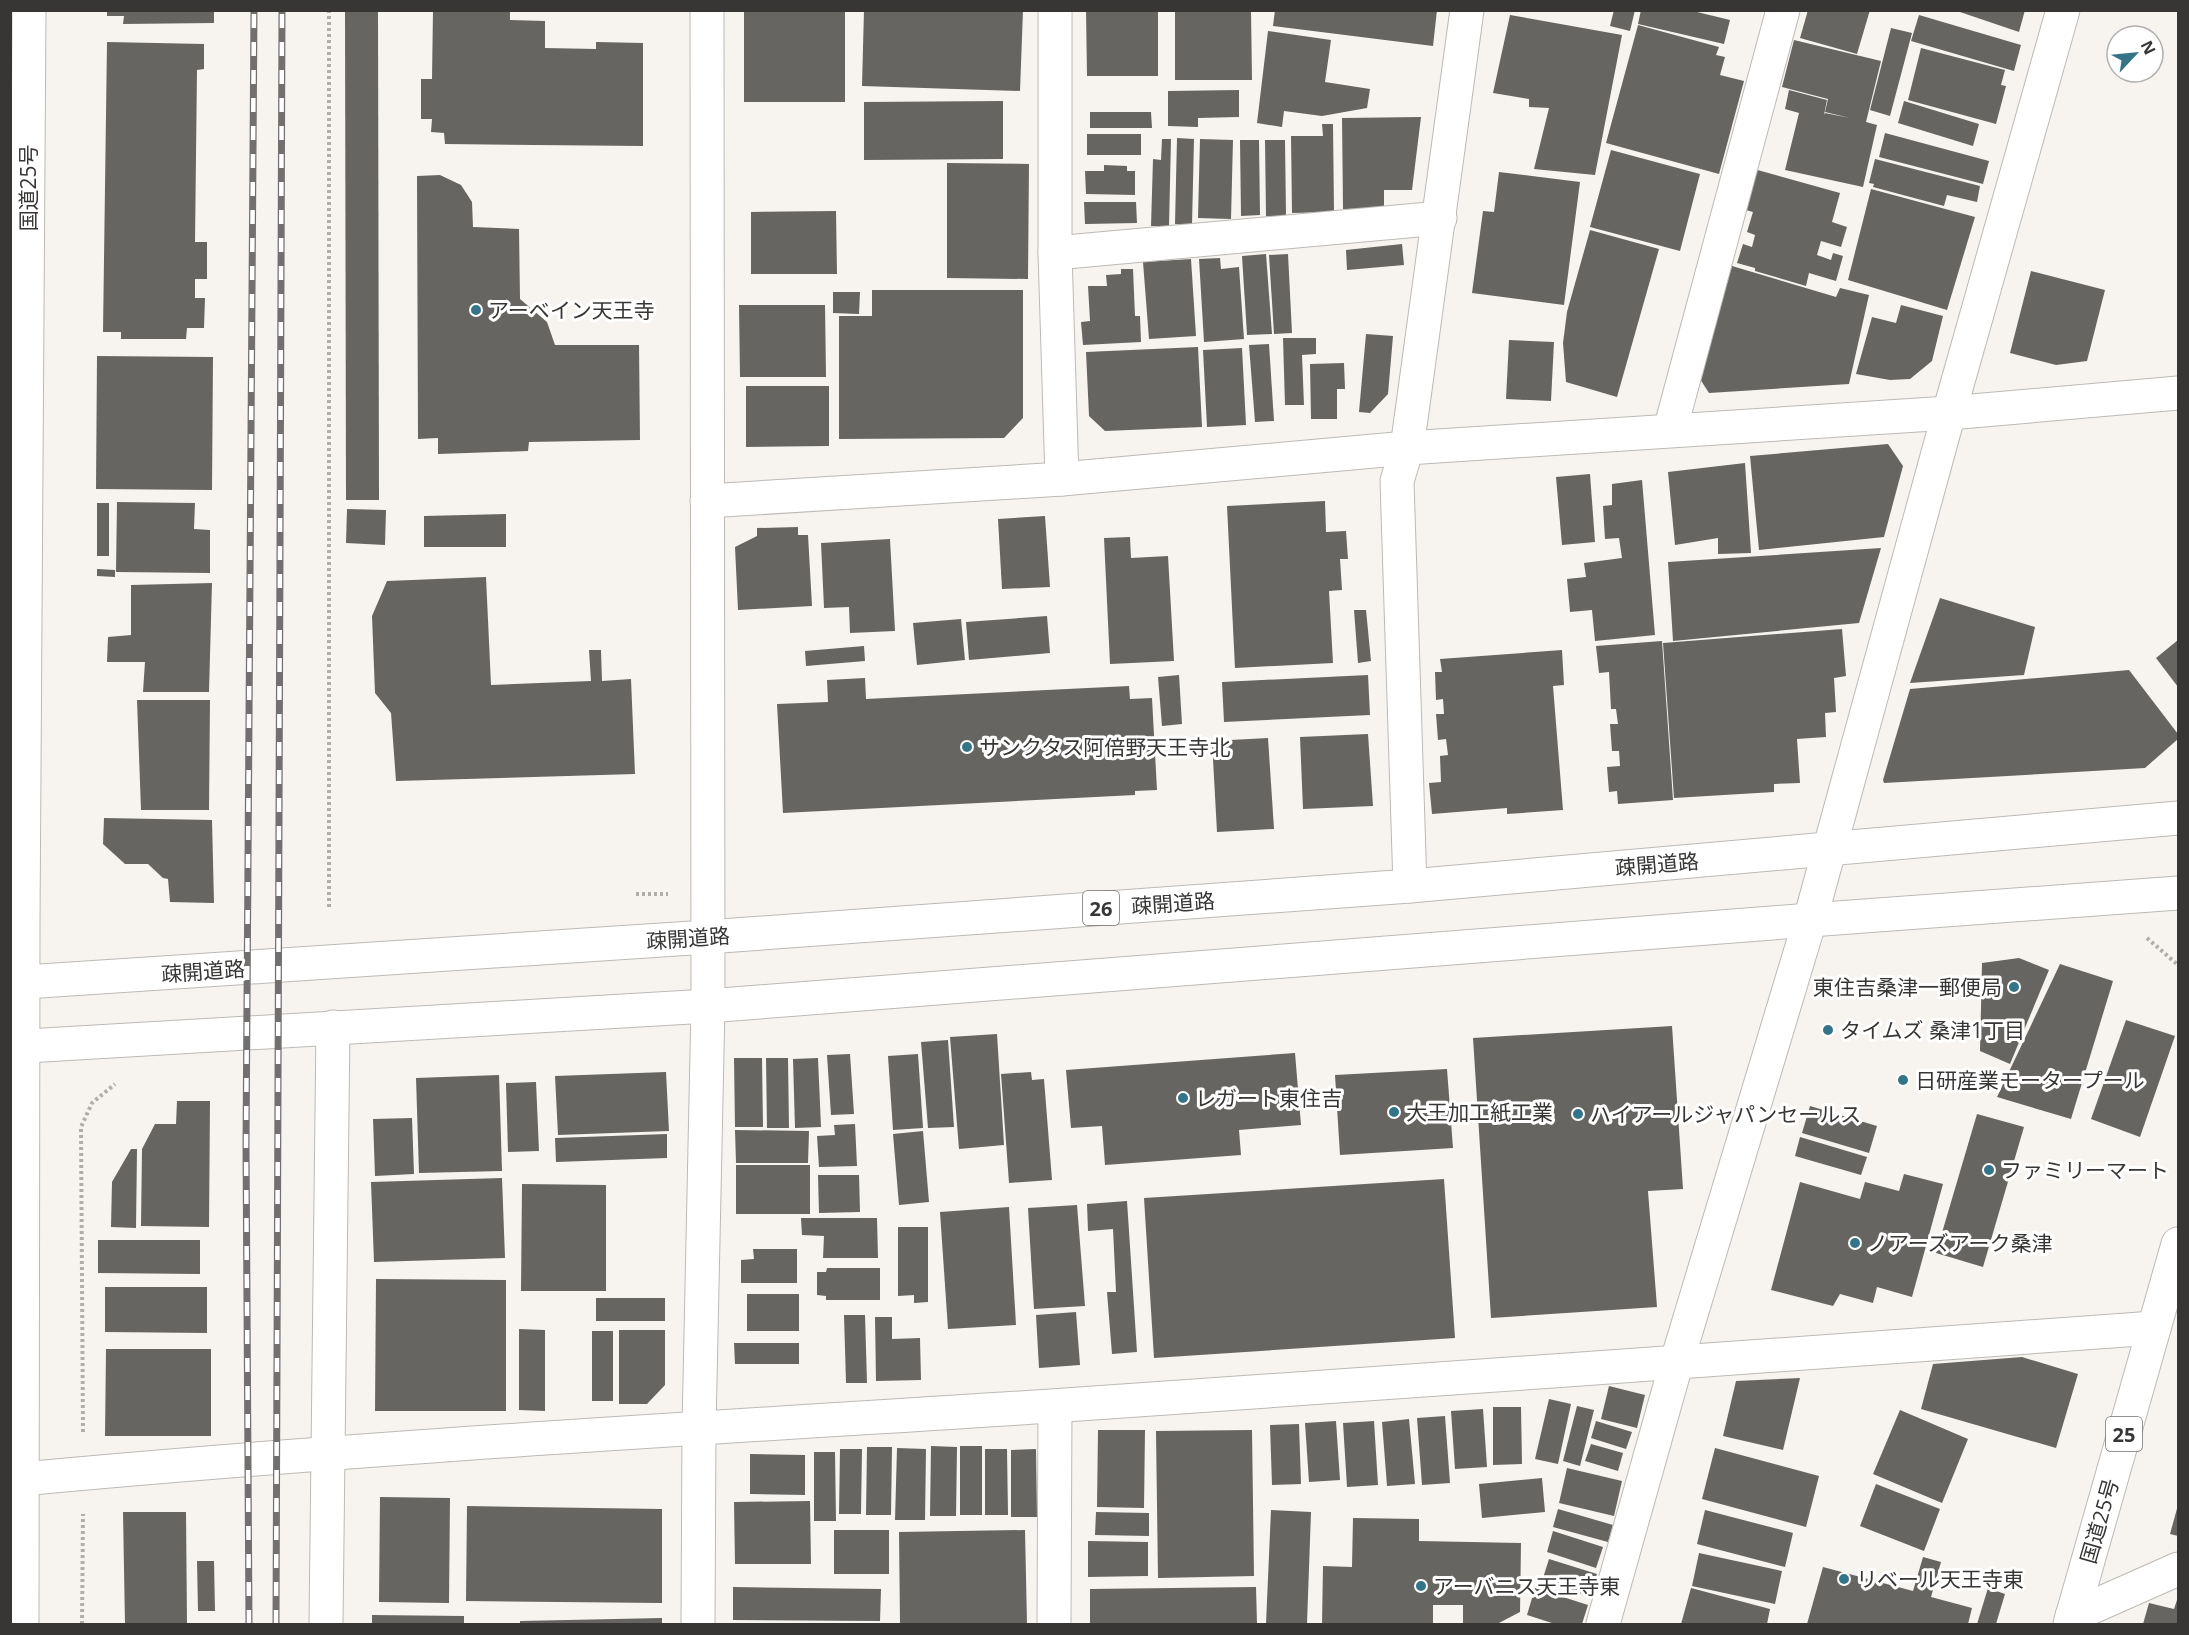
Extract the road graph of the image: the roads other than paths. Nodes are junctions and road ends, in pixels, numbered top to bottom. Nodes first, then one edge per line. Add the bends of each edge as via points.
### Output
1 (29, 10) edge
2 (707, 10) edge
3 (1055, 10) edge
4 (1467, 10) edge
5 (1783, 10) edge
6 (2063, 10) edge
7 (1440, 218) junction
8 (1055, 253) junction
9 (2178, 393) edge
10 (1949, 413) junction
11 (1670, 430) junction
12 (1407, 448) junction
13 (1062, 479) junction
14 (707, 501) junction
15 (2178, 818) edge
16 (1828, 850) junction
17 (1410, 886) junction
18 (2178, 893) edge
19 (1810, 920) junction
20 (706, 937) junction
21 (16, 982) edge
22 (708, 1006) junction
23 (333, 1027) junction
24 (17, 1046) edge
25 (2178, 1244) edge
26 (2154, 1328) junction
27 (1677, 1361) junction
28 (1055, 1406) junction
29 (699, 1428) junction
30 (328, 1453) junction
31 (22, 1479) junction
32 (2178, 1569) edge
33 (2071, 1620) edge
34 (22, 1624) edge
35 (326, 1624) edge
36 (698, 1624) edge
37 (1054, 1624) edge
38 (1603, 1624) edge

1 - 21 main road, 国道25号
2 - 14 main road
3 - 8 main road
4 - 7 main road
5 - 11 main road
6 - 10 main road
7 - 8 main road
7 - 12 main road
8 - 13 main road
9 - 10 main road
10 - 11 main road
10 - 16 main road
11 - 12 main road
12 - 13 main road
12 - 17 main road via 1397,481
13 - 14 main road
14 - 20 main road
15 - 16 main road, 疎開道路 / 26
16 - 17 main road, 疎開道路 / 26
16 - 19 main road
17 - 20 main road, 疎開道路 / 26
18 - 19 main road
19 - 22 main road
19 - 27 main road
20 - 21 main road, 疎開道路 / 26
20 - 22 main road
21 - 24 main road, 国道25号
22 - 23 main road
22 - 29 main road
23 - 24 main road
23 - 30 main road
24 - 31 main road, 国道25号
25 - 26 main road, 国道25号 / 25
26 - 27 main road
26 - 33 main road, 国道25号 / 25
27 - 28 main road
27 - 38 main road
28 - 29 main road
28 - 37 main road
29 - 30 main road
29 - 36 main road
30 - 31 main road
30 - 35 main road
31 - 34 main road, 国道25号
32 - 33 main road

